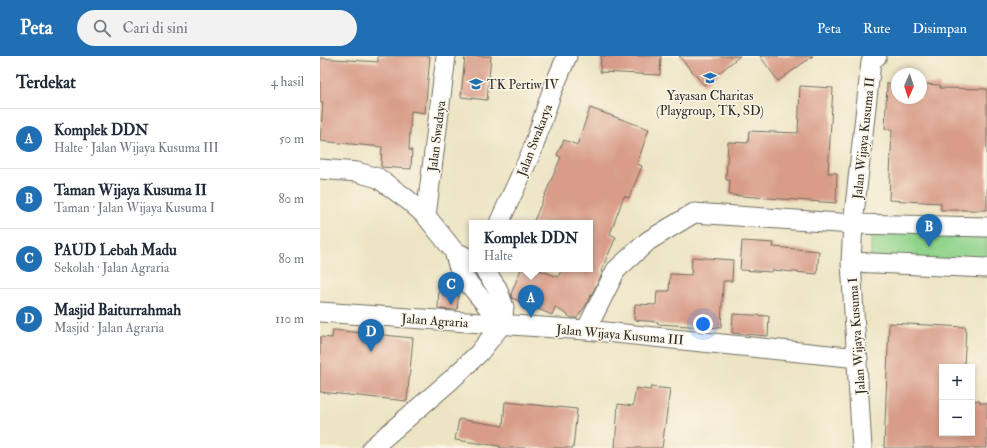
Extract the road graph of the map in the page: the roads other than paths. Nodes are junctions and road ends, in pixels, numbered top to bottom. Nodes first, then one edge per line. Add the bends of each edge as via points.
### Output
1 (446, 56) edge
2 (567, 56) edge
3 (877, 56) edge
4 (320, 169) edge
5 (426, 216) junction
6 (500, 220) edge
7 (853, 224) junction
8 (987, 227) edge
9 (454, 251) junction
10 (469, 258) edge
11 (851, 262) junction
12 (987, 268) edge
13 (486, 272) edge
14 (320, 312) edge
15 (502, 324) junction
16 (586, 330) junction
17 (858, 358) junction
18 (372, 448) edge
19 (862, 448) edge

1 - 5 street, Jalan Swadaya
2 - 6 street, Jalan Swakarya via 532,151
3 - 7 street, Jalan Wijaya Kusuma II via 871,62
4 - 5 street via 358,172 378,178
5 - 9 street
7 - 8 street
7 - 11 street, Jalan Wijaya Kusuma I
7 - 16 street via 694,213 648,241 616,270
9 - 10 street
9 - 15 street via 464,278
11 - 12 street
11 - 17 street, Jalan Wijaya Kusuma I
13 - 15 street via 497,288 504,307
14 - 15 street, Jalan Agraria
15 - 16 street, Jalan Wijaya Kusuma III
15 - 18 street via 451,380
16 - 17 street, Jalan Wijaya Kusuma III
17 - 19 street, Jalan Wijaya Kusuma I

